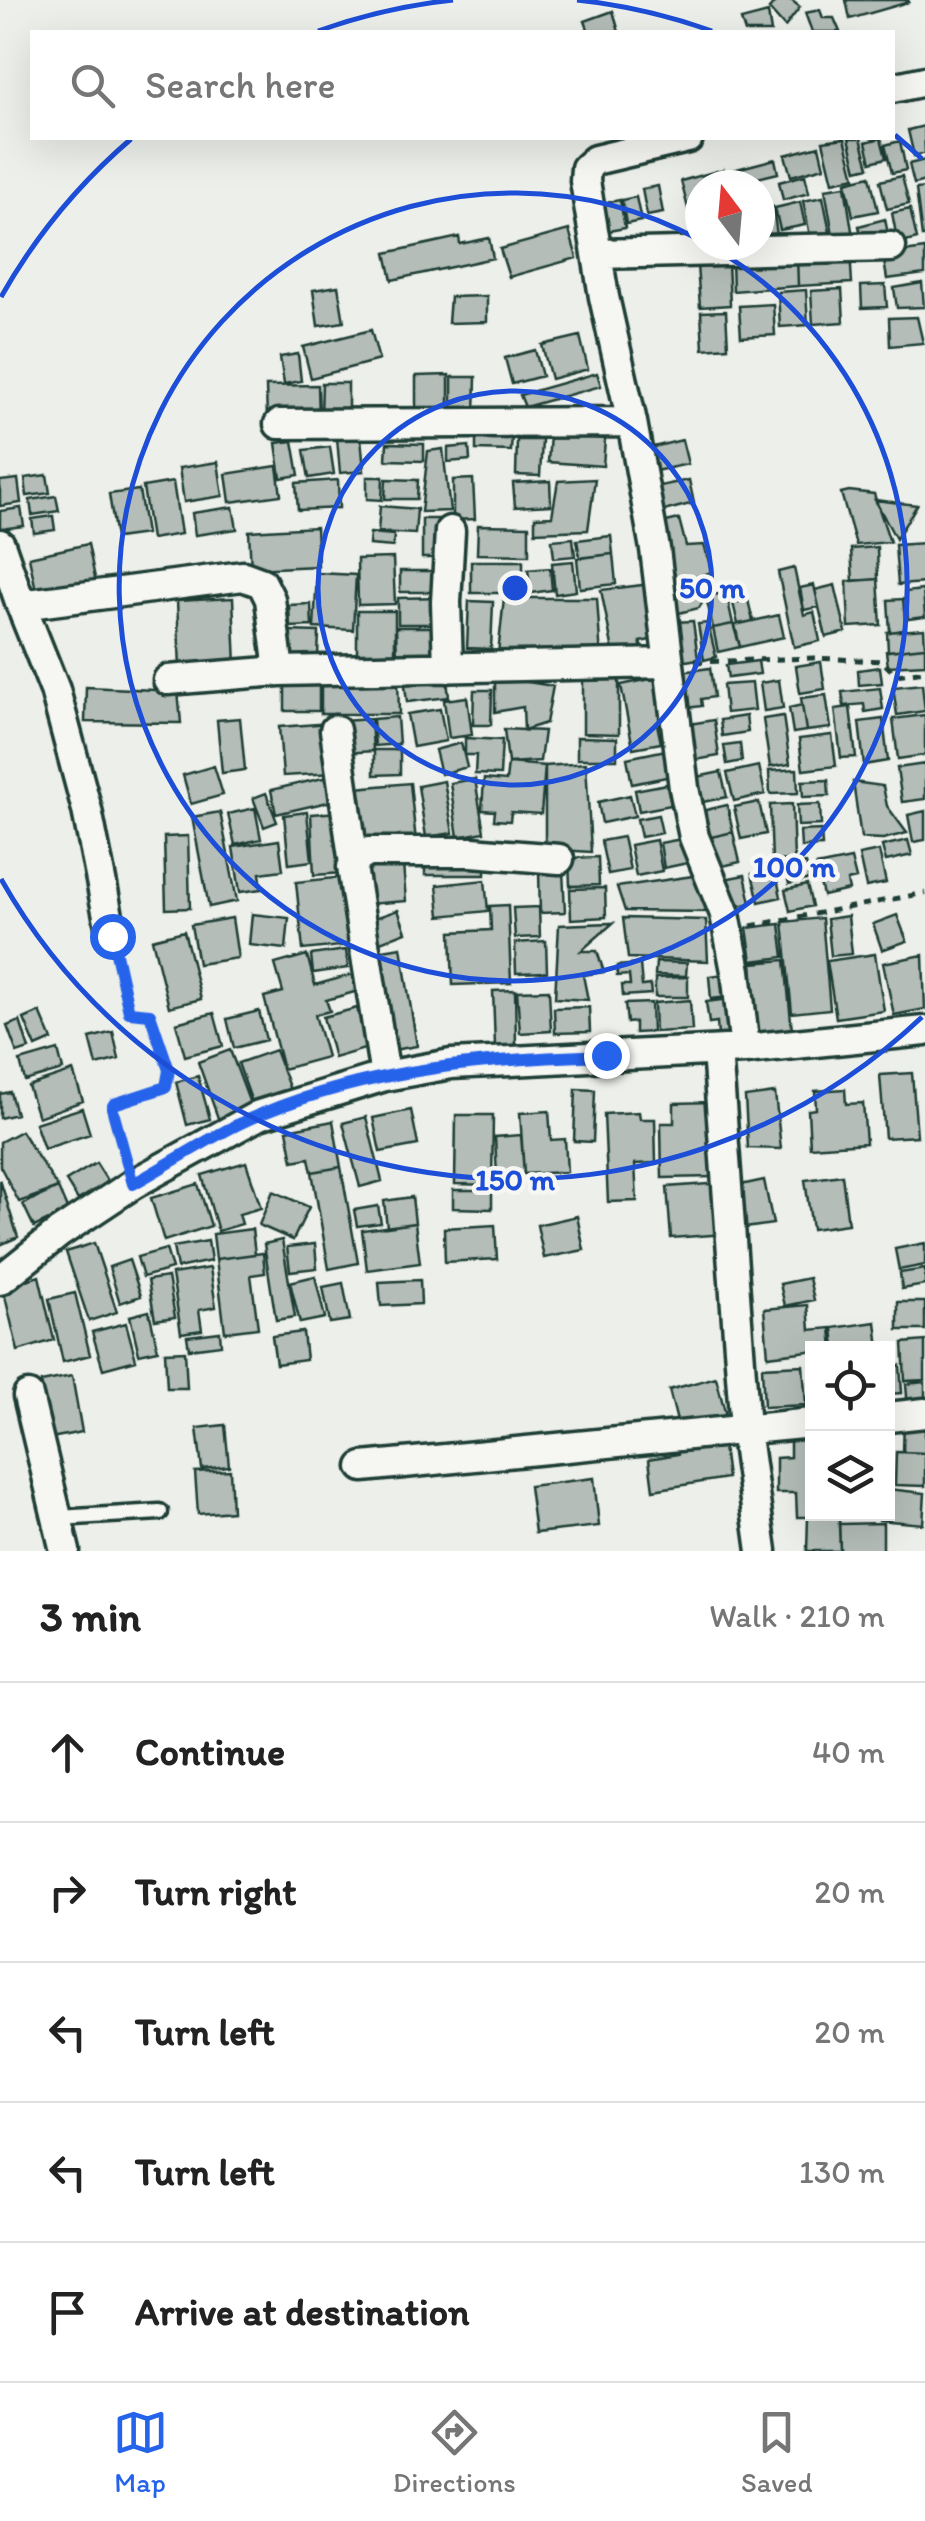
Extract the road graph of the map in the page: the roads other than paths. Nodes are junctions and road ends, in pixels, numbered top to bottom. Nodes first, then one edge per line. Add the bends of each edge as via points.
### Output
1 (925, 80) edge
2 (895, 87) edge
3 (680, 140) edge
4 (891, 247) dead end
5 (596, 254) junction
6 (632, 422) junction
7 (279, 424) dead end
8 (450, 531) dead end
9 (0, 544) edge
10 (21, 605) junction
11 (667, 662) junction
12 (448, 668) junction
13 (279, 671) junction
14 (168, 680) dead end
15 (335, 730) dead end
16 (560, 859) dead end
17 (354, 864) junction
18 (112, 936) road end
19 (925, 1031) edge
20 (731, 1050) junction
21 (385, 1076) junction
22 (0, 1280) edge
23 (28, 1396) dead end
24 (925, 1414) edge
25 (895, 1416) edge
26 (805, 1424) edge
27 (744, 1429) junction
28 (364, 1467) dead end
29 (160, 1512) dead end
30 (58, 1518) junction
31 (66, 1551) edge
32 (762, 1551) edge

1 - 2 street
3 - 5 street via 595,160 586,168
4 - 5 street
5 - 6 street
6 - 7 street
6 - 11 street
8 - 12 street
9 - 10 street
10 - 13 street via 243,576 262,583 270,600
10 - 18 street via 60,708
11 - 12 street
11 - 20 street via 694,837 725,914 736,971
12 - 13 street
13 - 14 street
15 - 17 street
16 - 17 street via 368,852
17 - 21 street
19 - 20 street
20 - 21 street via 522,1058
20 - 27 street
21 - 22 street via 259,1115 133,1184
23 - 30 street
24 - 25 street
26 - 27 street
27 - 28 street
27 - 32 street
29 - 30 lane
30 - 31 street

